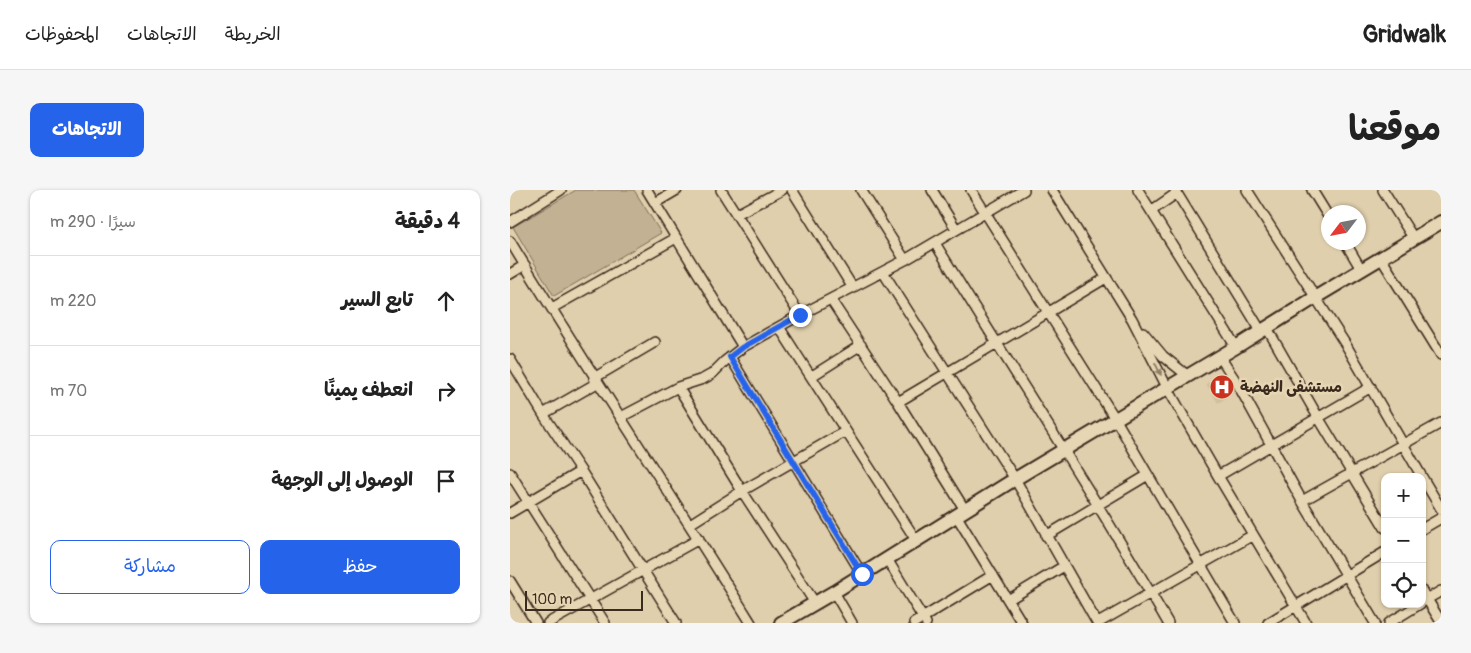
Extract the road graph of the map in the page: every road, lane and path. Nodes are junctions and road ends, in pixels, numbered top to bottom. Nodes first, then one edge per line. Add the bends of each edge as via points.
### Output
1 (560, 190) edge
2 (647, 190) edge
3 (676, 190) edge
4 (721, 190) edge
5 (782, 190) edge
6 (792, 190) edge
7 (861, 190) edge
8 (932, 190) edge
9 (971, 190) edge
10 (1024, 190) edge
11 (1052, 190) edge
12 (1138, 190) edge
13 (1247, 190) edge
14 (1312, 190) edge
15 (1383, 190) edge
16 (1176, 192) edge
17 (655, 203) junction
18 (1321, 205) edge
19 (1151, 211) junction
20 (985, 212) junction
21 (737, 214) junction
22 (510, 222) edge
23 (1441, 222) edge
24 (956, 229) junction
25 (676, 238) junction
26 (1414, 239) junction
27 (510, 241) edge
28 (935, 242) junction
29 (1350, 250) edge
30 (1381, 258) junction
31 (905, 260) junction
32 (525, 265) junction
33 (1362, 269) junction
34 (883, 272) junction
35 (510, 274) edge
36 (1106, 278) junction
37 (853, 288) junction
38 (1316, 296) junction
39 (831, 300) junction
40 (552, 308) junction
41 (1049, 313) junction
42 (800, 315) junction
43 (1132, 319) junction
44 (780, 327) junction
45 (1264, 329) junction
46 (655, 342) dead end
47 (996, 343) junction
48 (861, 345) junction
49 (743, 347) junction
50 (1236, 347) junction
51 (1441, 355) edge
52 (730, 357) junction
53 (1220, 357) junction
54 (510, 359) edge
55 (947, 372) junction
56 (812, 376) junction
57 (1188, 376) junction
58 (595, 380) junction
59 (678, 387) junction
60 (1371, 387) junction
61 (1168, 389) junction
62 (898, 402) junction
63 (543, 414) junction
64 (621, 417) junction
65 (1318, 417) junction
66 (1116, 420) junction
67 (1441, 423) edge
68 (846, 431) junction
69 (1271, 444) junction
70 (1403, 444) junction
71 (1064, 450) junction
72 (793, 462) junction
73 (582, 471) junction
74 (510, 473) edge
75 (1352, 473) junction
76 (1420, 473) edge
77 (1148, 475) junction
78 (1218, 476) junction
79 (1015, 479) junction
80 (1426, 484) edge
81 (742, 491) junction
82 (1302, 502) junction
83 (528, 503) junction
84 (1099, 505) junction
85 (1441, 509) edge
86 (510, 513) edge
87 (961, 513) junction
88 (1441, 518) edge
89 (1381, 521) edge
90 (690, 524) junction
91 (1426, 527) edge
92 (1253, 535) junction
93 (1046, 536) junction
94 (699, 539) junction
95 (916, 540) junction
96 (1381, 554) edge
97 (887, 559) junction
98 (1201, 565) junction
99 (1064, 566) junction
100 (643, 570) junction
101 (862, 574) junction
102 (992, 575) junction
103 (1346, 576) junction
104 (510, 581) edge
105 (1441, 591) edge
106 (834, 592) junction
107 (1151, 593) junction
108 (590, 600) junction
109 (1008, 600) junction
110 (1426, 600) edge
111 (815, 603) junction
112 (1426, 605) edge
113 (1296, 606) junction
114 (1413, 608) edge
115 (925, 620) edge
116 (1441, 622) edge
117 (536, 623) edge
118 (548, 623) edge
119 (605, 623) edge
120 (676, 623) edge
121 (751, 623) edge
122 (782, 623) edge
123 (852, 623) edge
124 (914, 623) edge
125 (1022, 623) edge
126 (1097, 623) edge
127 (1168, 623) edge
128 (1235, 623) edge
129 (1268, 623) edge
130 (1306, 623) edge
131 (1375, 623) edge
132 (1389, 623) edge

1 - 22 street
2 - 17 street
3 - 17 street
4 - 21 street
5 - 21 street
6 - 37 street
7 - 31 street
8 - 24 street
9 - 20 street
10 - 20 street
11 - 36 street
12 - 19 street
13 - 38 street
14 - 18 street
15 - 26 street
16 - 19 street
16 - 45 street
17 - 25 street
19 - 50 street
20 - 24 street
20 - 41 street
21 - 42 street
23 - 26 highway
24 - 28 street
25 - 40 street
25 - 49 street
26 - 30 highway
27 - 32 street
28 - 31 street
28 - 47 street
29 - 33 street
30 - 33 highway
30 - 51 street
31 - 34 street
32 - 35 street
32 - 40 street
33 - 38 highway
34 - 37 street
34 - 55 street
36 - 41 street
36 - 43 street
37 - 39 street
38 - 45 highway
38 - 60 street
39 - 42 street
39 - 48 street
40 - 58 street
41 - 47 street
41 - 66 street
42 - 44 street
43 - 57 street via 1163,356
43 -> 61 street
44 - 49 street
44 - 56 street
45 - 50 highway
45 - 65 street
46 - 58 street
47 - 55 street
47 - 71 street
48 - 56 street
48 - 62 street
49 - 52 street
50 - 53 highway
52 - 59 street via 712,374
52 - 72 street
53 - 57 highway
53 - 69 street
54 - 63 street
55 - 62 street
55 - 79 street
56 - 68 street
57 - 61 highway
58 - 63 street
58 - 64 street
59 - 64 street
59 - 81 street
60 - 65 street
60 - 70 street
61 - 66 highway
61 - 78 street
62 - 87 street
63 - 73 street
64 - 90 street
65 - 69 street
65 - 75 street
66 - 71 highway
66 - 77 street
67 - 70 street
68 - 72 street
68 - 95 street
69 - 78 street
69 - 82 street
70 - 75 street
70 - 76 street
71 - 79 highway
71 - 84 street
72 - 81 street
72 - 101 street
73 - 83 street
73 - 100 street
74 - 83 street
75 - 82 street
75 - 89 street
77 - 84 street
77 - 98 street
78 - 92 street
79 - 87 highway
79 - 93 street
80 - 85 street
81 - 90 street
81 - 111 street
82 - 103 street
83 - 86 street
83 - 108 street
84 - 93 street
84 - 107 street
87 - 95 highway
87 - 102 street
88 - 91 street
90 - 94 street
92 - 98 street
92 - 113 street
93 - 99 street
94 - 100 street
94 - 121 street
95 - 97 highway
96 - 103 street
97 - 101 highway
97 - 115 street
98 - 107 street
98 - 128 street
99 - 109 street
99 - 126 street
100 - 108 street
100 - 120 street
101 - 106 highway
102 - 109 street
102 - 115 street
103 - 113 street
103 - 131 street
104 - 117 street
105 - 110 street
106 - 111 highway
106 - 123 street
107 - 126 street
107 - 127 street
108 - 118 street
108 - 119 street
109 - 125 street
111 - 122 highway
112 - 116 street
113 - 129 street
113 - 130 street
114 - 132 street
115 - 124 street

